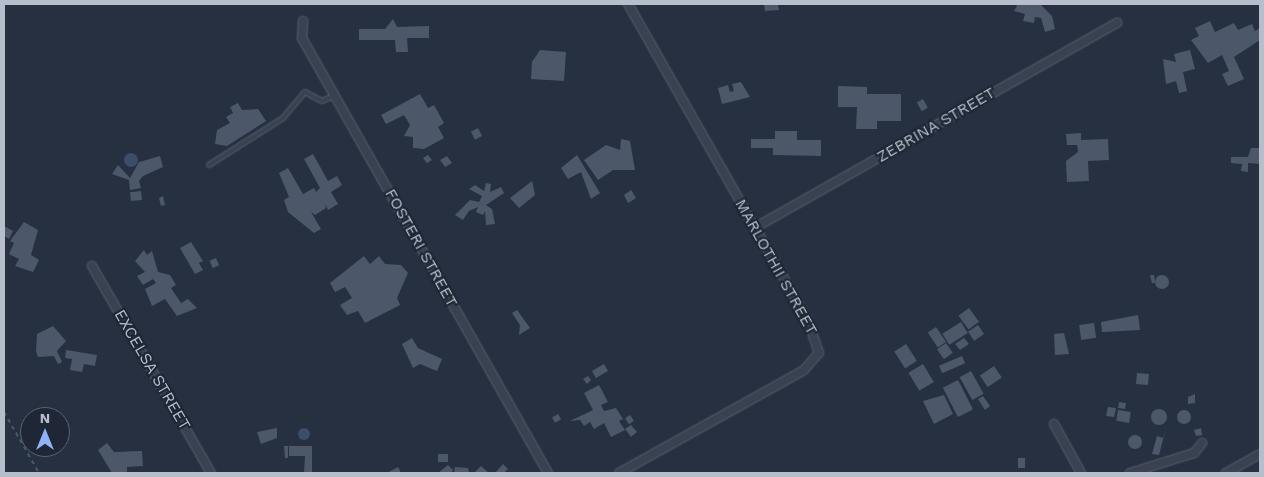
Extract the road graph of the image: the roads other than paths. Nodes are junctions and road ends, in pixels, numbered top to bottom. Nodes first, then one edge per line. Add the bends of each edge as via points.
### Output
1 (628, 4) edge
2 (303, 21) dead end
3 (1116, 22) dead end
4 (334, 96) junction
5 (209, 165) dead end
6 (756, 227) junction
7 (92, 266) dead end
8 (1054, 424) dead end
9 (1202, 443) dead end
10 (1260, 454) edge
11 (211, 473) edge
12 (548, 473) edge
13 (619, 473) edge
14 (1081, 473) edge
15 (1130, 473) edge
16 (1226, 473) edge

1 - 6 street, MARLOTHII STREET
2 - 4 street, FOSTERI STREET via 302,38
3 - 6 street, ZEBRINA STREET
4 - 5 lane via 322,101 305,92 283,118
4 - 12 street, FOSTERI STREET
6 - 13 street, MARLOTHII STREET via 807,319 819,346 816,360
7 - 11 street, EXCELSA STREET
8 - 14 street
9 - 15 street via 1188,455
10 - 16 street

